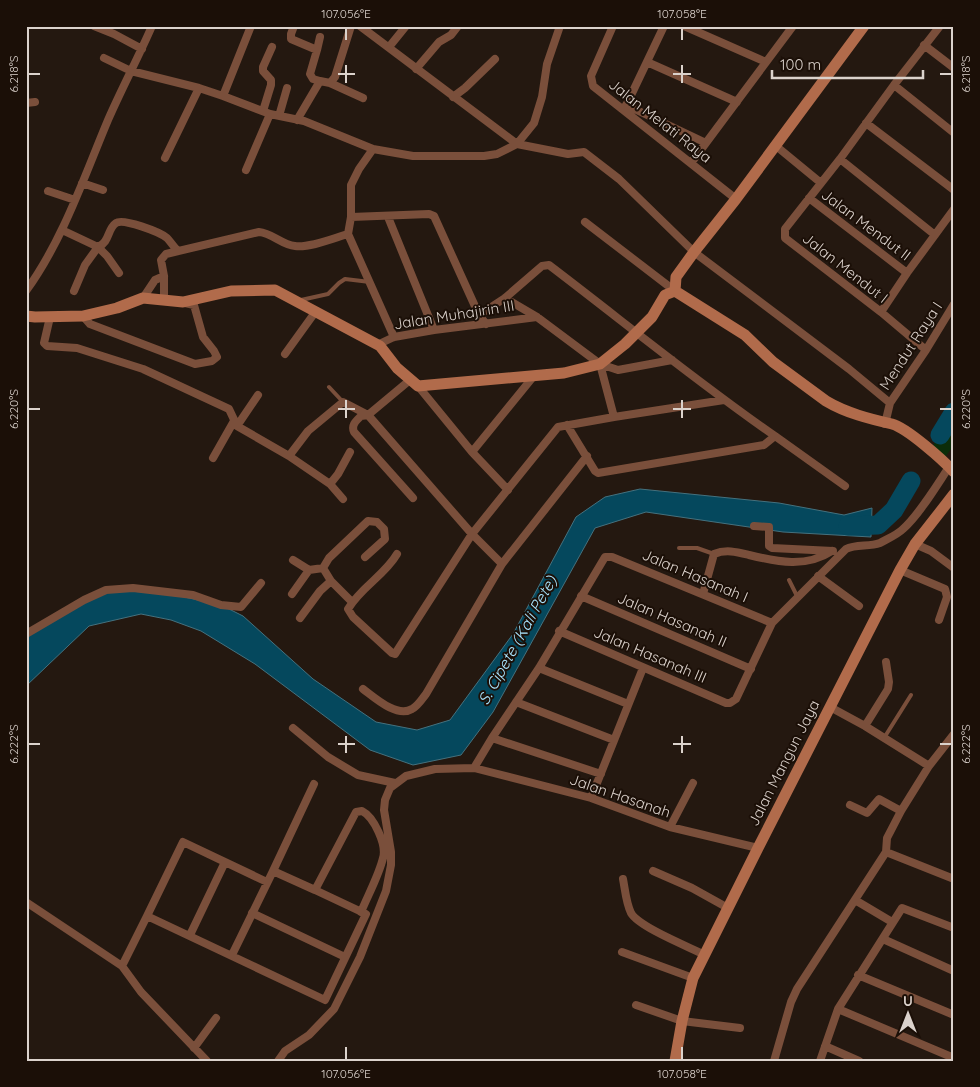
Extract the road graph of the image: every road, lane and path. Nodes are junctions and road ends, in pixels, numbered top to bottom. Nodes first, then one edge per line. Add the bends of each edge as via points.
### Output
1 (94, 26) edge
2 (152, 26) edge
3 (251, 26) edge
4 (294, 26) edge
5 (351, 26) edge
6 (360, 26) edge
7 (406, 26) edge
8 (458, 26) edge
9 (560, 26) edge
10 (614, 26) edge
11 (664, 26) edge
12 (684, 26) edge
13 (793, 26) edge
14 (864, 26) edge
15 (938, 27) edge
16 (370, 29) edge
17 (320, 37) dead end
18 (924, 45) junction
19 (272, 47) dead end
20 (389, 48) junction
21 (142, 49) junction
22 (317, 50) junction
23 (104, 58) dead end
24 (495, 59) dead end
25 (647, 62) junction
26 (766, 62) junction
27 (954, 68) edge
28 (416, 69) junction
29 (131, 71) junction
30 (320, 82) junction
31 (330, 83) junction
32 (894, 85) junction
33 (199, 88) junction
34 (287, 88) dead end
35 (223, 96) junction
36 (453, 97) junction
37 (363, 98) dead end
38 (35, 102) dead end
39 (737, 102) junction
40 (26, 103) edge
41 (625, 108) junction
42 (266, 112) junction
43 (279, 116) junction
44 (297, 120) junction
45 (866, 123) junction
46 (954, 133) edge
47 (706, 143) junction
48 (517, 144) junction
49 (776, 146) junction
50 (373, 149) junction
51 (165, 158) dead end
52 (840, 159) junction
53 (691, 163) junction
54 (246, 170) dead end
55 (82, 183) junction
56 (822, 183) junction
57 (103, 190) dead end
58 (954, 190) edge
59 (48, 191) dead end
60 (809, 198) junction
61 (736, 199) junction
62 (75, 200) junction
63 (954, 209) edge
64 (351, 217) junction
65 (388, 217) junction
66 (585, 222) dead end
67 (62, 230) junction
68 (348, 234) junction
69 (934, 235) junction
70 (98, 247) junction
71 (177, 250) junction
72 (694, 252) junction
73 (119, 273) dead end
74 (907, 273) junction
75 (164, 276) junction
76 (370, 282) junction
77 (26, 291) edge
78 (74, 291) dead end
79 (675, 291) junction
80 (144, 298) junction
81 (505, 298) junction
82 (164, 300) junction
83 (296, 301) junction
84 (188, 304) junction
85 (954, 304) edge
86 (316, 312) junction
87 (881, 312) junction
88 (479, 315) junction
89 (26, 316) edge
90 (83, 316) junction
91 (50, 317) junction
92 (537, 317) junction
93 (486, 324) junction
94 (434, 330) junction
95 (638, 332) junction
96 (394, 337) junction
97 (377, 345) junction
98 (926, 350) junction
99 (284, 354) dead end
100 (672, 360) junction
101 (600, 364) junction
102 (533, 377) junction
103 (414, 383) junction
104 (329, 386) dead end
105 (258, 395) dead end
106 (724, 400) junction
107 (343, 402) junction
108 (890, 403) junction
109 (368, 415) junction
110 (614, 417) junction
111 (235, 423) junction
112 (885, 424) junction
113 (568, 425) junction
114 (775, 436) junction
115 (350, 452) dead end
116 (472, 452) junction
117 (289, 456) junction
118 (587, 456) junction
119 (213, 458) dead end
120 (949, 466) edge
121 (330, 484) junction
122 (845, 486) dead end
123 (508, 490) junction
124 (954, 494) edge
125 (413, 498) dead end
126 (343, 499) dead end
127 (754, 526) dead end
128 (472, 534) junction
129 (915, 544) junction
130 (679, 548) dead end
131 (832, 551) junction
132 (843, 552) junction
133 (397, 554) dead end
134 (714, 554) junction
135 (364, 557) dead end
136 (292, 560) dead end
137 (502, 564) junction
138 (323, 568) junction
139 (954, 568) edge
140 (309, 570) junction
141 (900, 570) junction
142 (818, 576) junction
143 (789, 580) dead end
144 (331, 581) junction
145 (261, 583) dead end
146 (292, 594) dead end
147 (703, 594) junction
148 (581, 596) junction
149 (798, 598) junction
150 (352, 602) junction
151 (858, 606) dead end
152 (300, 618) dead end
153 (939, 620) dead end
154 (772, 623) junction
155 (559, 631) junction
156 (26, 634) edge
157 (886, 662) dead end
158 (539, 668) junction
159 (643, 668) junction
160 (751, 669) junction
161 (363, 690) dead end
162 (911, 695) dead end
163 (516, 702) junction
164 (628, 704) junction
165 (830, 706) junction
166 (864, 726) junction
167 (292, 728) dead end
168 (954, 734) edge
169 (492, 738) junction
170 (884, 738) junction
171 (614, 740) junction
172 (929, 766) junction
173 (474, 768) junction
174 (601, 774) junction
175 (394, 783) junction
176 (694, 783) dead end
177 (314, 784) dead end
178 (591, 798) junction
179 (850, 805) dead end
180 (901, 811) junction
181 (670, 827) junction
182 (758, 848) junction
183 (886, 852) junction
184 (225, 862) junction
185 (273, 871) junction
186 (653, 871) dead end
187 (622, 879) dead end
188 (954, 879) edge
189 (267, 882) junction
190 (314, 890) junction
191 (855, 900) junction
192 (26, 902) edge
193 (728, 908) junction
194 (361, 912) junction
195 (252, 913) junction
196 (147, 916) junction
197 (892, 922) junction
198 (954, 928) edge
199 (190, 935) junction
200 (883, 939) junction
201 (622, 952) dead end
202 (232, 955) junction
203 (705, 955) junction
204 (345, 957) junction
205 (122, 966) junction
206 (954, 971) edge
207 (858, 975) junction
208 (694, 978) junction
209 (636, 1005) dead end
210 (838, 1009) junction
211 (954, 1015) edge
212 (216, 1018) dead end
213 (682, 1021) junction
214 (740, 1028) dead end
215 (825, 1046) junction
216 (194, 1048) junction
217 (954, 1058) edge
218 (207, 1061) edge
219 (278, 1061) edge
220 (675, 1061) edge
221 (774, 1061) edge
222 (820, 1061) edge
223 (859, 1061) edge

1 - 21 street
2 - 21 street
3 - 35 street
4 - 22 street via 291,39
5 - 31 street via 335,77
6 - 16 street
7 - 20 street
8 - 28 street
9 - 48 street via 547,64 534,123
10 - 41 street, Jalan Melati Raya via 591,80 593,86
11 - 25 street
12 - 26 street
13 - 26 street
14 - 49 street
15 - 18 street
16 - 20 street
17 - 22 street
18 - 27 street
18 - 32 street
19 - 42 street via 263,67 271,80
20 - 28 street
21 - 29 street
22 - 30 street via 310,74
23 - 29 street
24 - 36 street
25 - 39 street
25 - 41 street
26 - 39 street
28 - 36 street
29 - 33 street
29 - 55 street
30 - 31 street
30 - 44 street
31 - 37 street
32 - 45 street
32 - 46 street
33 - 35 street
33 - 51 street
34 - 43 street
35 - 42 street
36 - 48 street
38 - 40 street
39 - 47 street
41 - 47 street
41 - 53 street, Jalan Melati Raya
42 - 43 street
42 - 54 street
43 - 44 street
44 - 50 street
45 - 52 street
45 - 58 street
47 - 53 street
48 - 50 street via 497,154 484,156 413,156
48 - 72 street via 568,154 584,152 619,179
49 - 56 street
49 - 61 street
50 - 64 street via 351,185
52 - 56 street
52 - 69 street
53 - 61 street, Jalan Melati Raya
55 - 57 street
55 - 62 street
56 - 60 street
59 - 62 street
60 - 74 street, Jalan Mendut II
60 - 87 street, Jalan Mendut I via 785,229 785,238
61 - 72 street
62 - 67 street
63 - 69 street
64 - 65 street
64 - 68 street
65 - 88 street via 429,214 436,218
65 - 94 street
66 - 79 street
67 - 70 street
67 - 77 street
68 - 71 street via 295,246 258,232
68 - 76 street
69 - 74 street
70 - 71 street via 107,240 114,224 124,222 166,237
70 - 73 street
70 - 78 street via 85,265
71 - 75 street via 161,258
72 - 79 street via 676,277
72 - 108 street
74 - 87 street
75 - 80 street via 155,280
75 - 82 street
76 - 83 lane via 345,279 328,294
76 - 96 street
79 - 95 street via 666,295
79 - 112 street via 745,335 773,362 826,401
80 - 82 street
80 - 90 street
81 - 88 street
81 - 92 street
81 - 95 street via 547,264
82 - 84 street
83 - 84 street via 276,290 247,290 231,291
83 - 86 street
84 - 90 street via 203,337 217,357 212,361 195,364 90,324
85 - 98 street, Mendut Raya I
86 - 97 street
86 - 99 street
87 - 98 street, Jalan Mendut I
88 - 93 street
89 - 91 street
90 - 91 street
91 - 111 street via 44,343 47,346 77,348 143,369 230,409
92 - 93 street, Jalan Muhajirin III
92 - 101 street
93 - 94 street, Jalan Muhajirin III
94 - 96 street, Jalan Muhajirin III
95 - 100 street
95 - 101 street
96 - 97 street, Jalan Muhajirin III
97 - 103 street
98 - 108 street, Mendut Raya I
100 - 101 street via 618,370
100 - 106 street
101 - 102 street
101 - 110 street
102 - 103 street
102 - 116 street
103 - 109 street
103 - 116 street
104 - 107 lane
105 - 111 street
106 - 110 street
106 - 114 street
107 - 109 street
107 - 117 street via 308,431
108 - 112 street
109 - 125 street via 361,416 354,423 354,432
109 - 128 street
110 - 113 street
111 - 117 street
111 - 119 street
112 - 120 street via 893,424 906,431
113 - 118 street
113 - 123 street via 556,429
114 - 118 street via 764,445 600,472
114 - 122 street
115 - 121 street
116 - 123 street
117 - 121 street
118 - 137 street
120 - 132 street via 903,530 871,546 851,546
121 - 126 street
123 - 128 street
124 - 129 street, Jalan Mangun Jaya
127 - 131 street via 769,527 769,546 772,548
128 - 137 street
128 - 150 street via 395,654 353,617 348,609
129 - 139 street
129 - 141 street, Jalan Mangun Jaya
130 - 134 lane via 697,548
131 - 132 street
131 - 134 street via 821,558 800,562 736,552
132 - 142 street
133 - 150 street via 390,567
134 - 147 street
135 - 138 street via 385,539 384,529 377,522 368,522 329,558
136 - 140 street
137 - 161 street via 415,708 402,712
138 - 140 street
138 - 144 street
140 - 146 street
141 - 153 street via 945,589 947,597
141 - 165 street, Jalan Mangun Jaya
142 - 149 street
142 - 151 street
143 - 149 lane
144 - 150 street
144 - 152 street
145 - 156 street via 241,608 193,595 133,588 106,590
147 - 148 street, Jalan Hasanah I via 608,557 602,560
147 - 154 street, Jalan Hasanah I
148 - 155 street
148 - 160 street, Jalan Hasanah II
149 - 154 street
154 - 160 street
155 - 158 street
155 - 159 street, Jalan Hasanah III
157 - 166 street via 888,689
158 - 163 street
158 - 164 street
159 - 160 street, Jalan Hasanah III via 730,703 736,699
159 - 164 street
162 - 170 lane
163 - 169 street
163 - 171 street
164 - 171 street
165 - 166 street
165 - 182 street, Jalan Mangun Jaya
166 - 170 street
167 - 175 street via 350,771
168 - 172 street
169 - 173 street
169 - 174 street
170 - 172 street
171 - 174 street
172 - 180 street
173 - 175 street, Jalan Hasanah via 435,768
173 - 178 street, Jalan Hasanah
174 - 178 street
175 - 219 street via 384,810 391,852 390,873 360,958 334,1009 309,1035 284,1051
176 - 181 street
177 - 185 street
178 - 181 street, Jalan Hasanah
179 - 180 street via 867,813 879,798
180 - 183 street via 887,838
181 - 182 street, Jalan Hasanah
182 - 193 street, Jalan Mangun Jaya
183 - 188 street
183 - 191 street
184 - 189 street
184 - 196 street via 183,842
184 - 199 street
185 - 189 street
185 - 190 street
186 - 193 street
187 - 203 street via 630,912 637,920
189 - 195 street
190 - 194 street
190 - 194 street via 356,812 362,811 373,820 384,856
191 - 197 street
191 - 221 street via 797,989
192 - 205 street
193 - 203 street, Jalan Mangun Jaya
194 - 204 street via 366,914
195 - 202 street
195 - 204 street
196 - 199 street
196 - 205 street
197 - 198 street via 904,907
197 - 200 street
199 - 202 street
200 - 206 street
200 - 207 street
201 - 208 street
202 - 204 street via 325,1000
203 - 208 street, Jalan Mangun Jaya
205 - 216 street via 141,992
207 - 210 street
207 - 211 street
208 - 213 street, Jalan Mangun Jaya
209 - 213 street
210 - 215 street
210 - 217 street
212 - 216 street
213 - 214 street
213 - 220 street, Jalan Mangun Jaya
215 - 222 street
215 - 223 street
216 - 218 street

